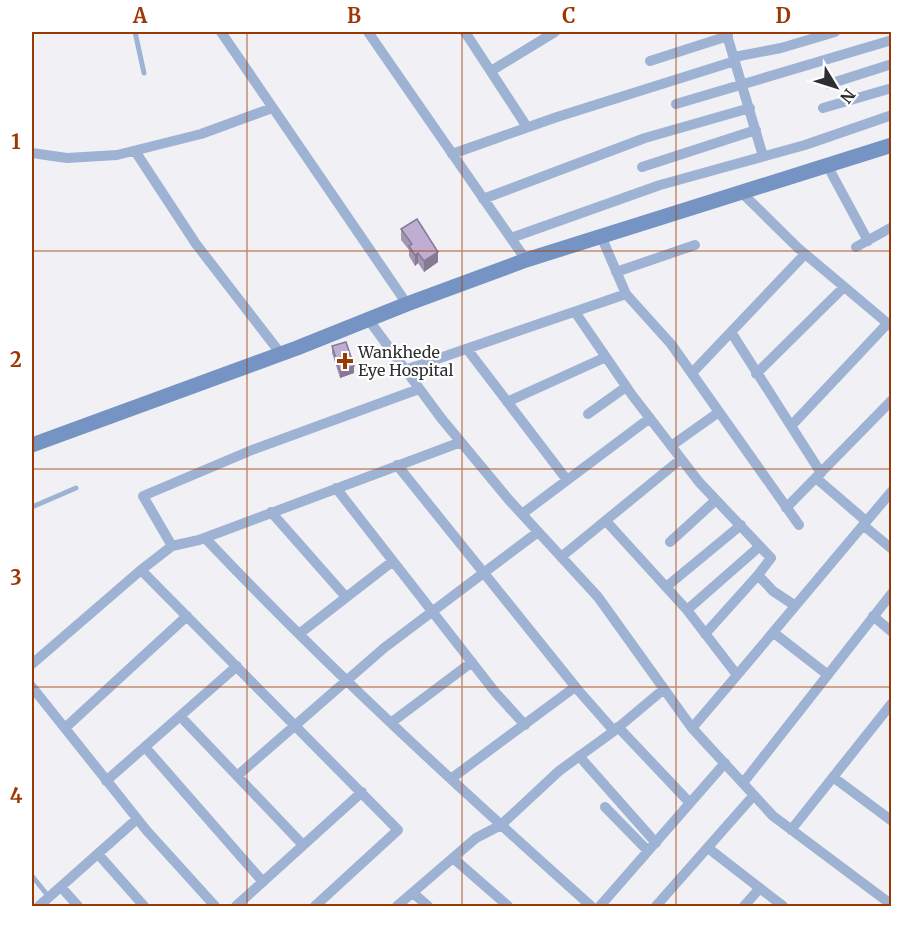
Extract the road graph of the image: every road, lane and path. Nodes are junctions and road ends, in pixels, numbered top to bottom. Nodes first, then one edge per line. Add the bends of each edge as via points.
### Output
1 (135, 32) edge
2 (221, 32) edge
3 (368, 32) edge
4 (465, 32) edge
5 (555, 32) edge
6 (835, 32) edge
7 (727, 34) edge
8 (891, 40) edge
9 (735, 59) junction
10 (650, 61) dead end
11 (891, 64) edge
12 (491, 71) junction
13 (144, 73) dead end
14 (829, 84) dead end
15 (742, 85) junction
16 (891, 88) edge
17 (676, 104) dead end
18 (272, 108) junction
19 (750, 108) junction
20 (823, 108) dead end
21 (891, 115) edge
22 (527, 127) junction
23 (756, 130) junction
24 (891, 145) edge
25 (135, 151) junction
26 (32, 153) edge
27 (452, 154) junction
28 (763, 156) junction
29 (827, 165) junction
30 (642, 166) dead end
31 (741, 192) junction
32 (483, 199) junction
33 (891, 227) edge
34 (601, 236) junction
35 (511, 238) junction
36 (868, 241) junction
37 (695, 245) dead end
38 (856, 247) dead end
39 (805, 254) junction
40 (526, 260) junction
41 (616, 272) junction
42 (843, 288) junction
43 (626, 294) junction
44 (407, 304) junction
45 (575, 312) junction
46 (368, 320) junction
47 (889, 325) edge
48 (731, 332) junction
49 (467, 349) junction
50 (281, 354) junction
51 (606, 357) junction
52 (405, 370) junction
53 (692, 373) junction
54 (756, 374) junction
55 (626, 387) junction
56 (419, 389) junction
57 (891, 400) edge
58 (507, 402) junction
59 (719, 412) junction
60 (588, 414) dead end
61 (650, 418) junction
62 (791, 426) junction
63 (461, 442) junction
64 (32, 445) edge
65 (671, 446) junction
66 (681, 459) junction
67 (398, 465) junction
68 (819, 475) junction
69 (567, 480) junction
70 (76, 488) dead end
71 (336, 488) junction
72 (891, 491) edge
73 (716, 500) junction
74 (32, 507) edge
75 (786, 508) junction
76 (271, 512) junction
77 (522, 514) junction
78 (606, 521) junction
79 (864, 523) junction
80 (741, 525) junction
81 (799, 525) dead end
82 (538, 532) junction
83 (205, 537) junction
84 (670, 542) dead end
85 (172, 546) junction
86 (760, 546) junction
87 (891, 549) edge
88 (561, 557) junction
89 (393, 561) junction
90 (141, 570) junction
91 (483, 573) junction
92 (758, 575) junction
93 (666, 587) junction
94 (891, 593) edge
95 (346, 597) junction
96 (794, 606) junction
97 (687, 610) junction
98 (433, 611) junction
99 (187, 616) junction
100 (873, 616) junction
101 (891, 632) edge
102 (774, 633) junction
103 (299, 634) junction
104 (705, 634) junction
105 (472, 662) junction
106 (32, 664) edge
107 (237, 666) junction
108 (737, 675) junction
109 (828, 675) junction
110 (346, 680) junction
111 (32, 687) edge
112 (575, 687) junction
113 (664, 689) junction
114 (891, 704) edge
115 (180, 716) junction
116 (392, 722) junction
117 (295, 725) junction
118 (525, 725) junction
119 (65, 728) junction
120 (692, 728) junction
121 (616, 729) junction
122 (145, 747) junction
123 (579, 756) junction
124 (724, 763) junction
125 (237, 776) junction
126 (833, 777) junction
127 (452, 778) junction
128 (106, 781) junction
129 (743, 783) junction
130 (362, 792) junction
131 (754, 795) junction
132 (690, 803) junction
133 (605, 807) dead end
134 (137, 819) junction
135 (891, 821) edge
136 (501, 825) junction
137 (791, 830) junction
138 (303, 845) junction
139 (652, 847) junction
140 (708, 848) junction
141 (98, 854) junction
142 (453, 858) junction
143 (32, 876) edge
144 (262, 882) junction
145 (61, 887) junction
146 (760, 888) junction
147 (413, 892) junction
148 (49, 897) junction
149 (890, 902) edge
150 (39, 906) edge
151 (78, 906) edge
152 (144, 906) edge
153 (215, 906) edge
154 (236, 906) edge
155 (315, 906) edge
156 (397, 906) edge
157 (428, 906) edge
158 (508, 906) edge
159 (591, 906) edge
160 (600, 906) edge
161 (656, 906) edge
162 (744, 906) edge
163 (783, 906) edge

1 - 13 lane
2 - 18 street
3 - 27 street
4 - 12 street
5 - 12 street
6 - 9 street
7 - 9 street
7 - 10 street
8 - 15 street
9 - 15 street
9 - 22 street
11 - 14 street
12 - 22 street
15 - 17 street
15 - 19 street
16 - 20 street
18 - 25 street via 201,134
18 - 44 street
19 - 23 street
19 - 32 street via 645,138
21 - 28 street
22 - 27 street
23 - 28 street
23 - 30 street
24 - 29 street
25 - 26 street via 117,156 67,158
25 - 50 street via 196,244
27 - 32 street
28 - 35 street via 660,185
29 - 31 street
29 - 36 street
31 - 34 street
31 - 39 street
32 - 35 street
33 - 36 street
34 - 40 street
34 - 41 street
35 - 40 street
36 - 38 street
37 - 41 street
39 - 42 street
39 - 48 street
40 - 44 street
41 - 43 street
42 - 47 street
42 - 54 street
43 - 45 street
43 - 53 street
44 - 46 street
45 - 49 street
45 - 51 street
46 - 50 street
46 - 52 street
47 - 62 street
48 - 53 street
48 - 54 street
49 - 52 street
49 - 58 street
50 - 64 street
51 - 55 street
51 - 58 street
52 - 56 street
53 - 59 street
54 - 62 street
55 - 60 street
55 - 61 street
56 - 63 street
56 - 85 street via 252,450 143,496
57 - 68 street
58 - 69 street
59 - 65 street
59 - 75 street
61 - 65 street
61 - 69 street
62 - 68 street
63 - 67 street
63 - 77 street
65 - 66 street
66 - 73 street
66 - 78 street
67 - 71 street
67 - 91 street
68 - 75 street
68 - 79 street
69 - 77 street
70 - 74 lane
71 - 76 street
71 - 89 street
72 - 79 street
73 - 80 street
73 - 84 street
75 - 81 street
76 - 83 street
76 - 95 street
77 - 82 street
78 - 88 street
78 - 93 street
79 - 87 street
79 - 96 street
80 - 86 street
80 - 93 street
82 - 88 street
82 - 91 street
83 - 85 street
83 - 103 street
85 - 90 street
86 - 92 street via 771,558
86 - 97 street
88 - 113 street via 598,597
89 - 95 street
89 - 98 street
90 - 99 street
90 - 106 street
91 - 98 street
91 - 112 street
92 - 96 street
92 - 104 street
93 - 97 street
94 - 100 street
95 - 103 street
96 - 102 street
97 - 104 street
98 - 105 street
98 - 110 street
99 - 107 street
99 - 119 street
100 - 101 street
100 - 109 street
102 - 108 street
102 - 109 street
103 - 110 street
104 - 108 street
105 - 116 street
105 - 118 street
107 - 115 street
107 - 117 street
108 - 120 street
109 - 129 street
110 - 116 street
110 - 117 street
111 - 119 street
112 - 118 street
112 - 121 street
113 - 120 street
113 - 121 street
114 - 126 street
115 - 122 street
115 - 125 street
116 - 127 street
117 - 125 street
117 - 130 street
118 - 127 street
119 - 128 street
120 - 124 street
121 - 123 street
121 - 132 street
122 - 128 street
122 - 144 street
123 - 136 street
123 - 139 street
124 - 129 street
124 - 132 street
125 - 138 street
126 - 135 street
126 - 137 street
127 - 136 street
128 - 134 street
129 - 131 street
130 - 138 street
130 - 155 street via 398,830
131 - 137 street
131 - 140 street
132 - 139 street
133 - 139 street
134 - 141 street
134 - 153 street
136 - 142 street via 476,838
136 - 159 street
137 - 149 street
138 - 144 street
139 - 160 street
140 - 146 street
140 - 161 street
141 - 145 street
141 - 152 street
142 - 147 street
142 - 158 street
143 - 148 lane
144 - 154 street
145 - 148 street
145 - 151 street
146 - 162 street
146 - 163 street
147 - 156 street
147 - 157 street
148 - 150 street

